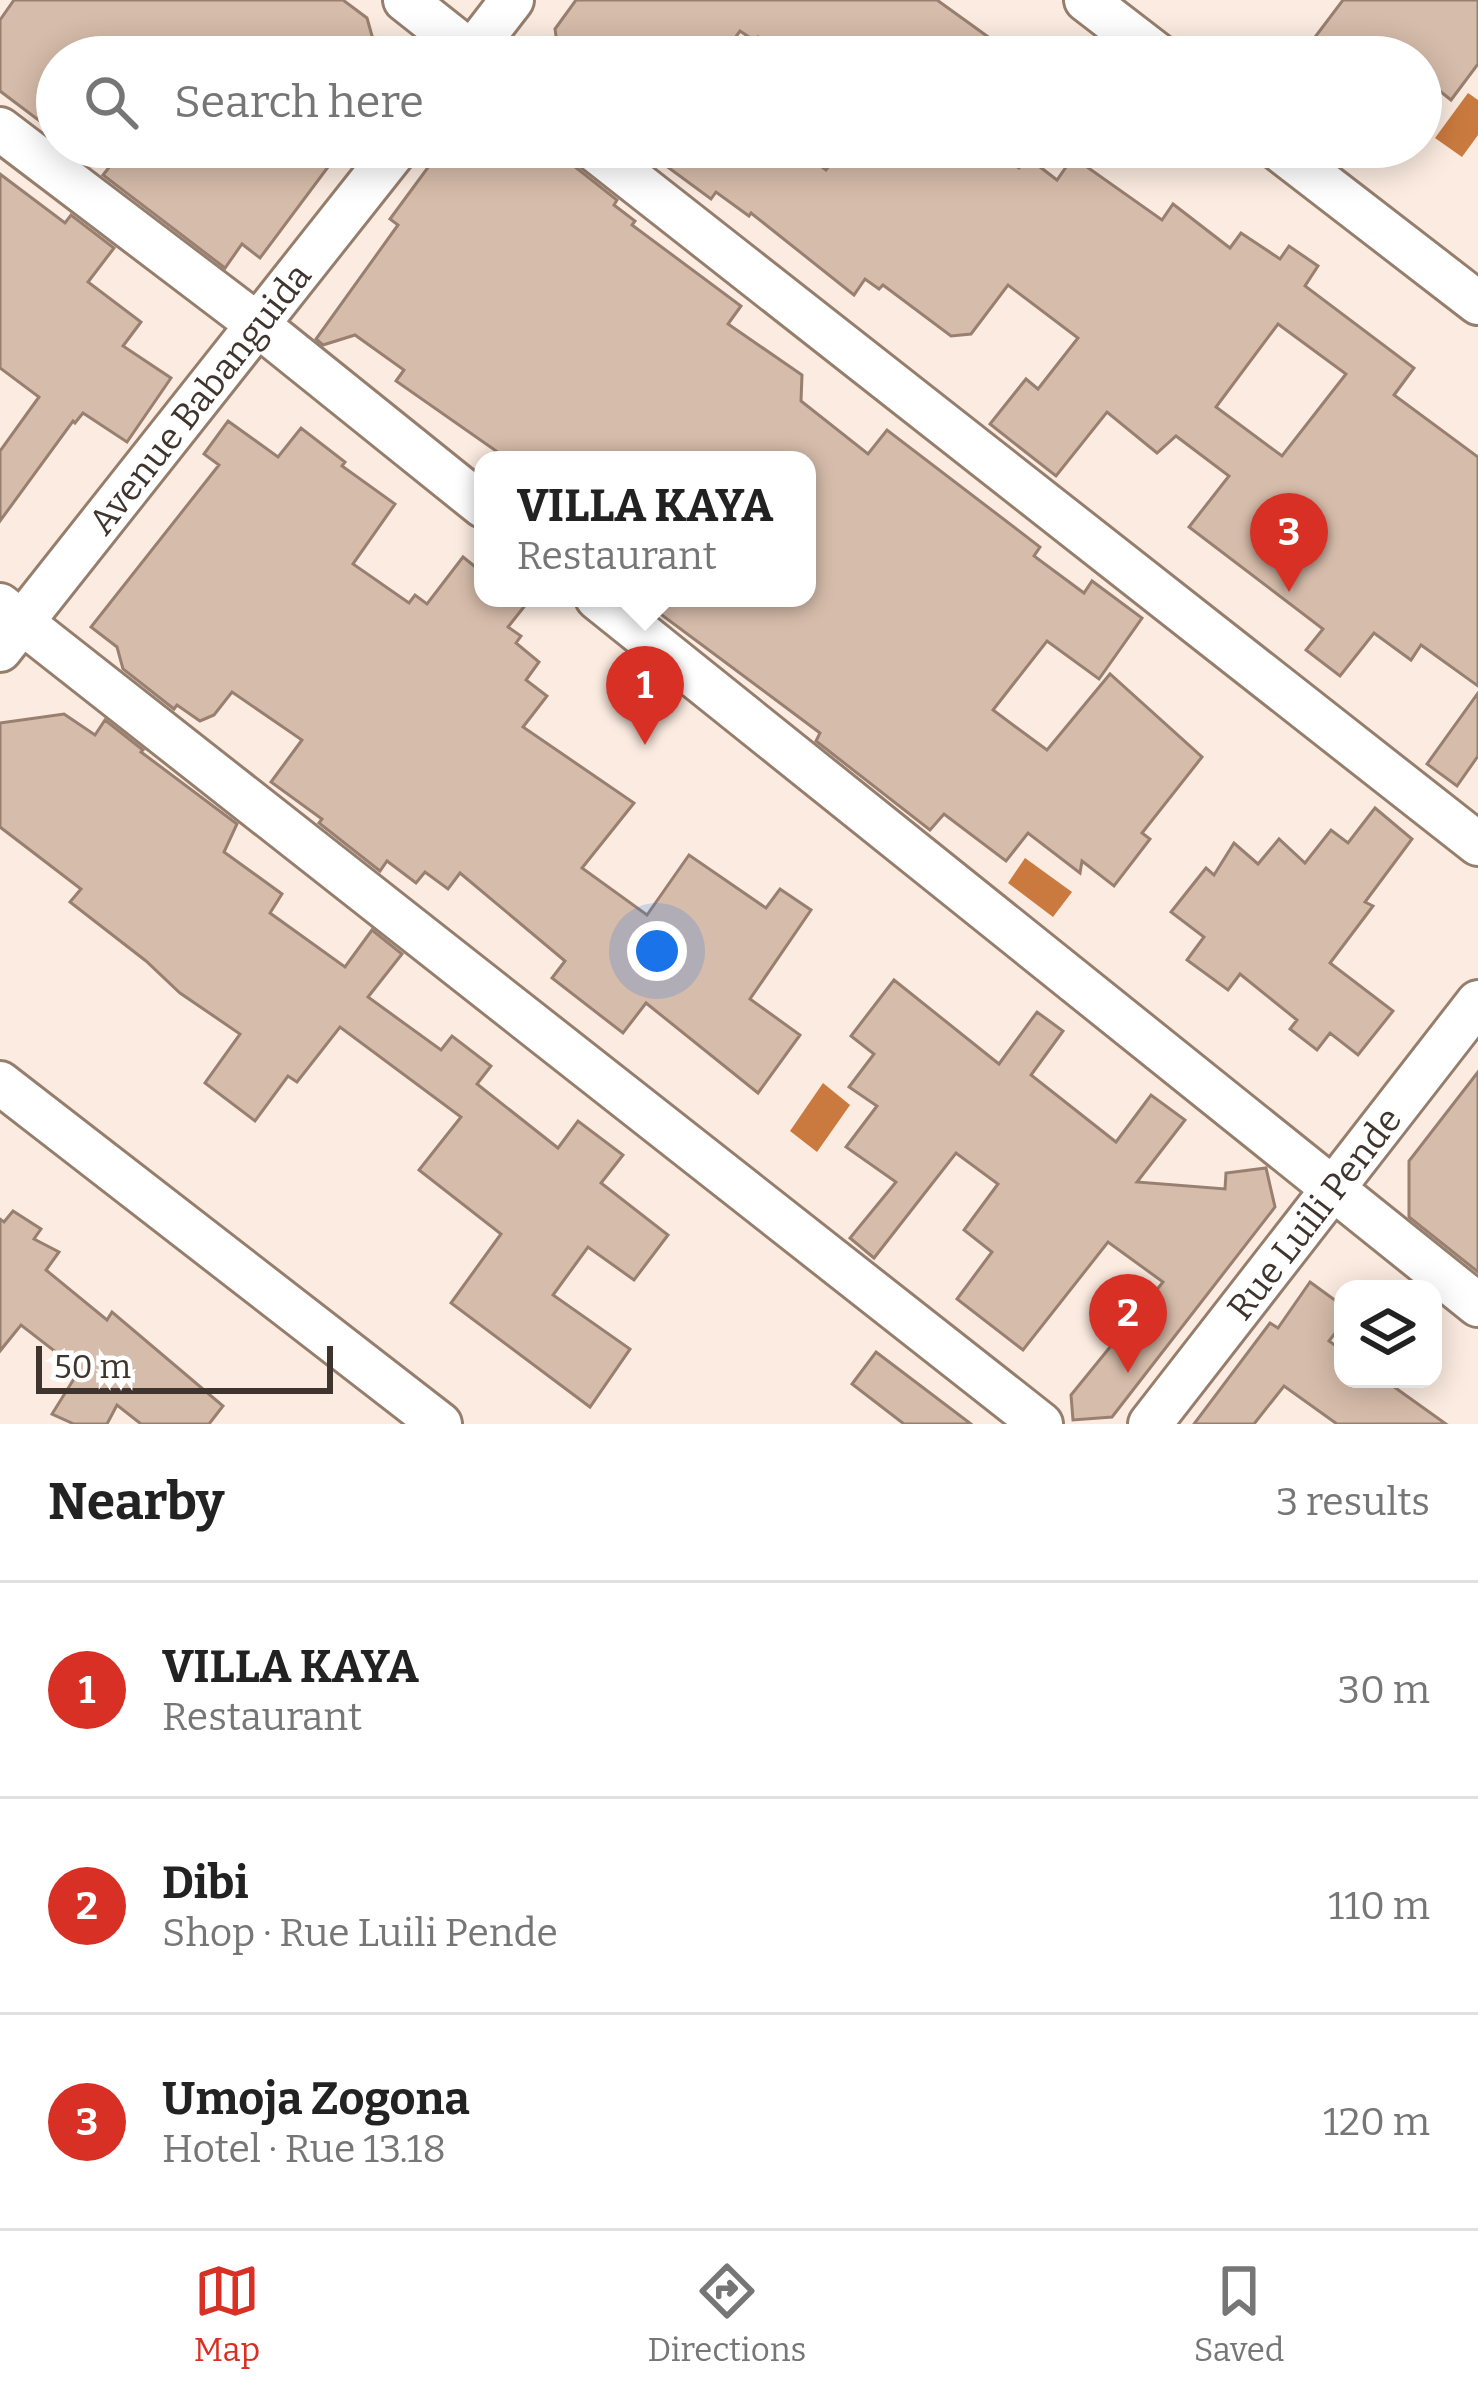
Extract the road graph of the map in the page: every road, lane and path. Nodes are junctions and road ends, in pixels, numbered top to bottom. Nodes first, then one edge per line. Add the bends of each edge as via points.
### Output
1 (405, 0) edge
2 (512, 0) edge
3 (1086, 0) edge
4 (448, 36) edge
5 (486, 36) edge
6 (1133, 36) edge
7 (0, 129) edge
8 (36, 156) edge
9 (51, 168) edge
10 (381, 168) edge
11 (618, 168) edge
12 (1303, 168) edge
13 (1478, 303) edge
14 (258, 325) junction
15 (474, 499) edge
16 (608, 607) edge
17 (7, 625) edge
18 (1478, 844) edge
19 (1478, 1002) edge
20 (0, 1083) edge
21 (1331, 1191) junction
22 (1478, 1305) edge
23 (440, 1424) edge
24 (1041, 1424) edge
25 (1150, 1424) edge

1 - 4 street
2 - 5 street
3 - 6 street
7 - 8 street
9 - 14 street
10 - 14 street, Avenue Babanguida
11 - 18 street
12 - 13 street
14 - 15 street
14 - 17 street, Avenue Babanguida
16 - 21 street
17 - 24 street
19 - 21 street, Rue Luili Pende
20 - 23 street
21 - 22 street
21 - 25 street, Rue Luili Pende

